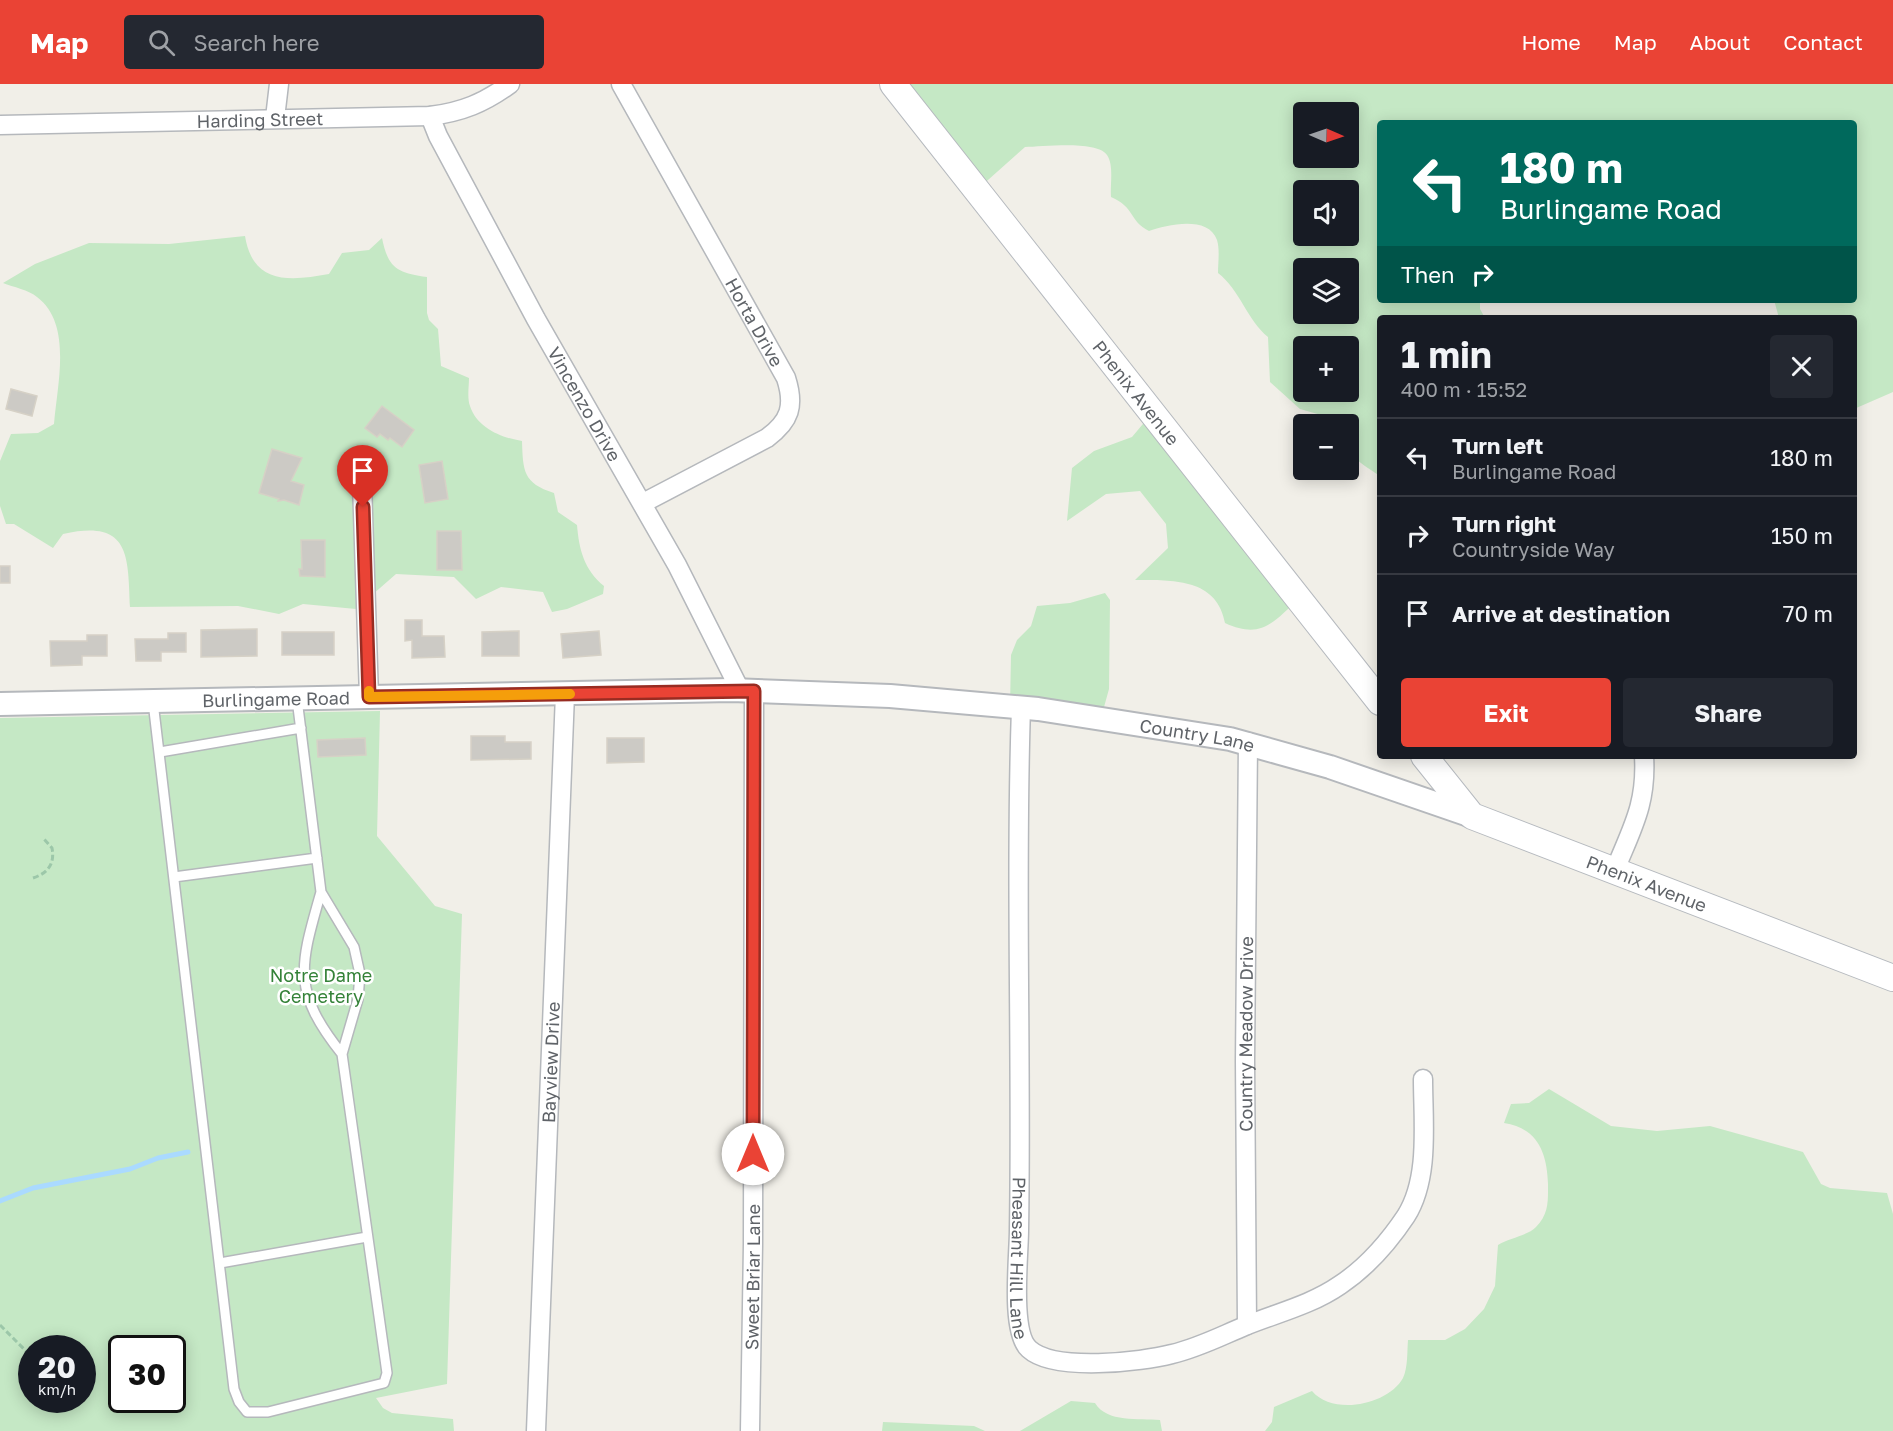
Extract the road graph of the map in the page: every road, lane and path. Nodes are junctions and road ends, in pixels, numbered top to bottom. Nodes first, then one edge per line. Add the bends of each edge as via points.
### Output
1 (279, 84) edge
2 (510, 84) edge
3 (621, 84) edge
4 (893, 84) edge
5 (430, 116) junction
6 (275, 118) junction
7 (0, 125) edge
8 (362, 483) dead end
9 (643, 503) junction
10 (747, 691) junction
11 (565, 694) junction
12 (369, 697) junction
13 (912, 698) joint
14 (1377, 698) edge
15 (297, 699) junction
16 (153, 702) junction
17 (0, 705) edge
18 (1021, 708) junction
19 (301, 728) junction
20 (1248, 742) junction
21 (159, 752) junction
22 (1426, 759) edge
23 (1644, 759) edge
24 (1472, 816) junction
25 (43, 838) dead end
26 (317, 858) junction
27 (1615, 870) junction
28 (174, 877) junction
29 (33, 878) dead end
30 (321, 892) junction
31 (1893, 978) edge
32 (342, 1054) junction
33 (1423, 1079) dead end
34 (367, 1237) junction
35 (220, 1263) junction
36 (0, 1325) edge
37 (1247, 1325) junction
38 (18, 1343) edge
39 (536, 1431) edge
40 (750, 1431) edge

1 - 6 street
2 - 5 street, Harding Street via 470,108
3 - 9 street, Horta Drive via 786,378 790,393 783,426 767,438
4 - 14 main road, Phenix Avenue
5 - 6 street, Harding Street
5 - 9 street, Vincenzo Drive via 536,319
6 - 7 street, Harding Street
8 - 12 street
9 - 10 street, Vincenzo Drive
10 - 11 street, Burlingame Road
10 - 13 street, Burlingame Road
10 - 40 street, Sweet Briar Lane via 753,1244
11 - 12 street, Burlingame Road
11 - 39 street, Bayview Drive
12 - 15 street, Burlingame Road
13 - 18 street, Country Lane
15 - 16 street, Burlingame Road
15 - 19 lane
16 - 17 street, Burlingame Road
16 - 21 lane
18 - 20 street, Country Lane
18 - 37 street, Pheasant Hill Lane via 1018,1304 1022,1336 1028,1349 1049,1359 1092,1362 1173,1354
19 - 21 lane
19 - 26 lane
20 - 24 street, Country Lane
20 - 37 street, Country Meadow Drive
21 - 28 lane
22 - 24 main road
23 - 27 street via 1642,802
24 - 27 main road, Phenix Avenue
25 - 29 path via 52,848 52,863 45,873
26 - 28 lane
26 - 30 lane
27 - 31 main road, Phenix Avenue
28 - 35 lane
30 - 32 lane via 354,947 360,974 358,999
30 - 32 lane via 303,963 304,988 315,1016
32 - 34 lane
33 - 37 street, Pheasant Hill Lane via 1420,1184 1409,1212 1395,1232 1379,1253 1337,1287 1308,1303
34 - 35 lane
34 - 35 lane via 387,1373 384,1383 268,1412 247,1412 234,1389
36 - 38 path

